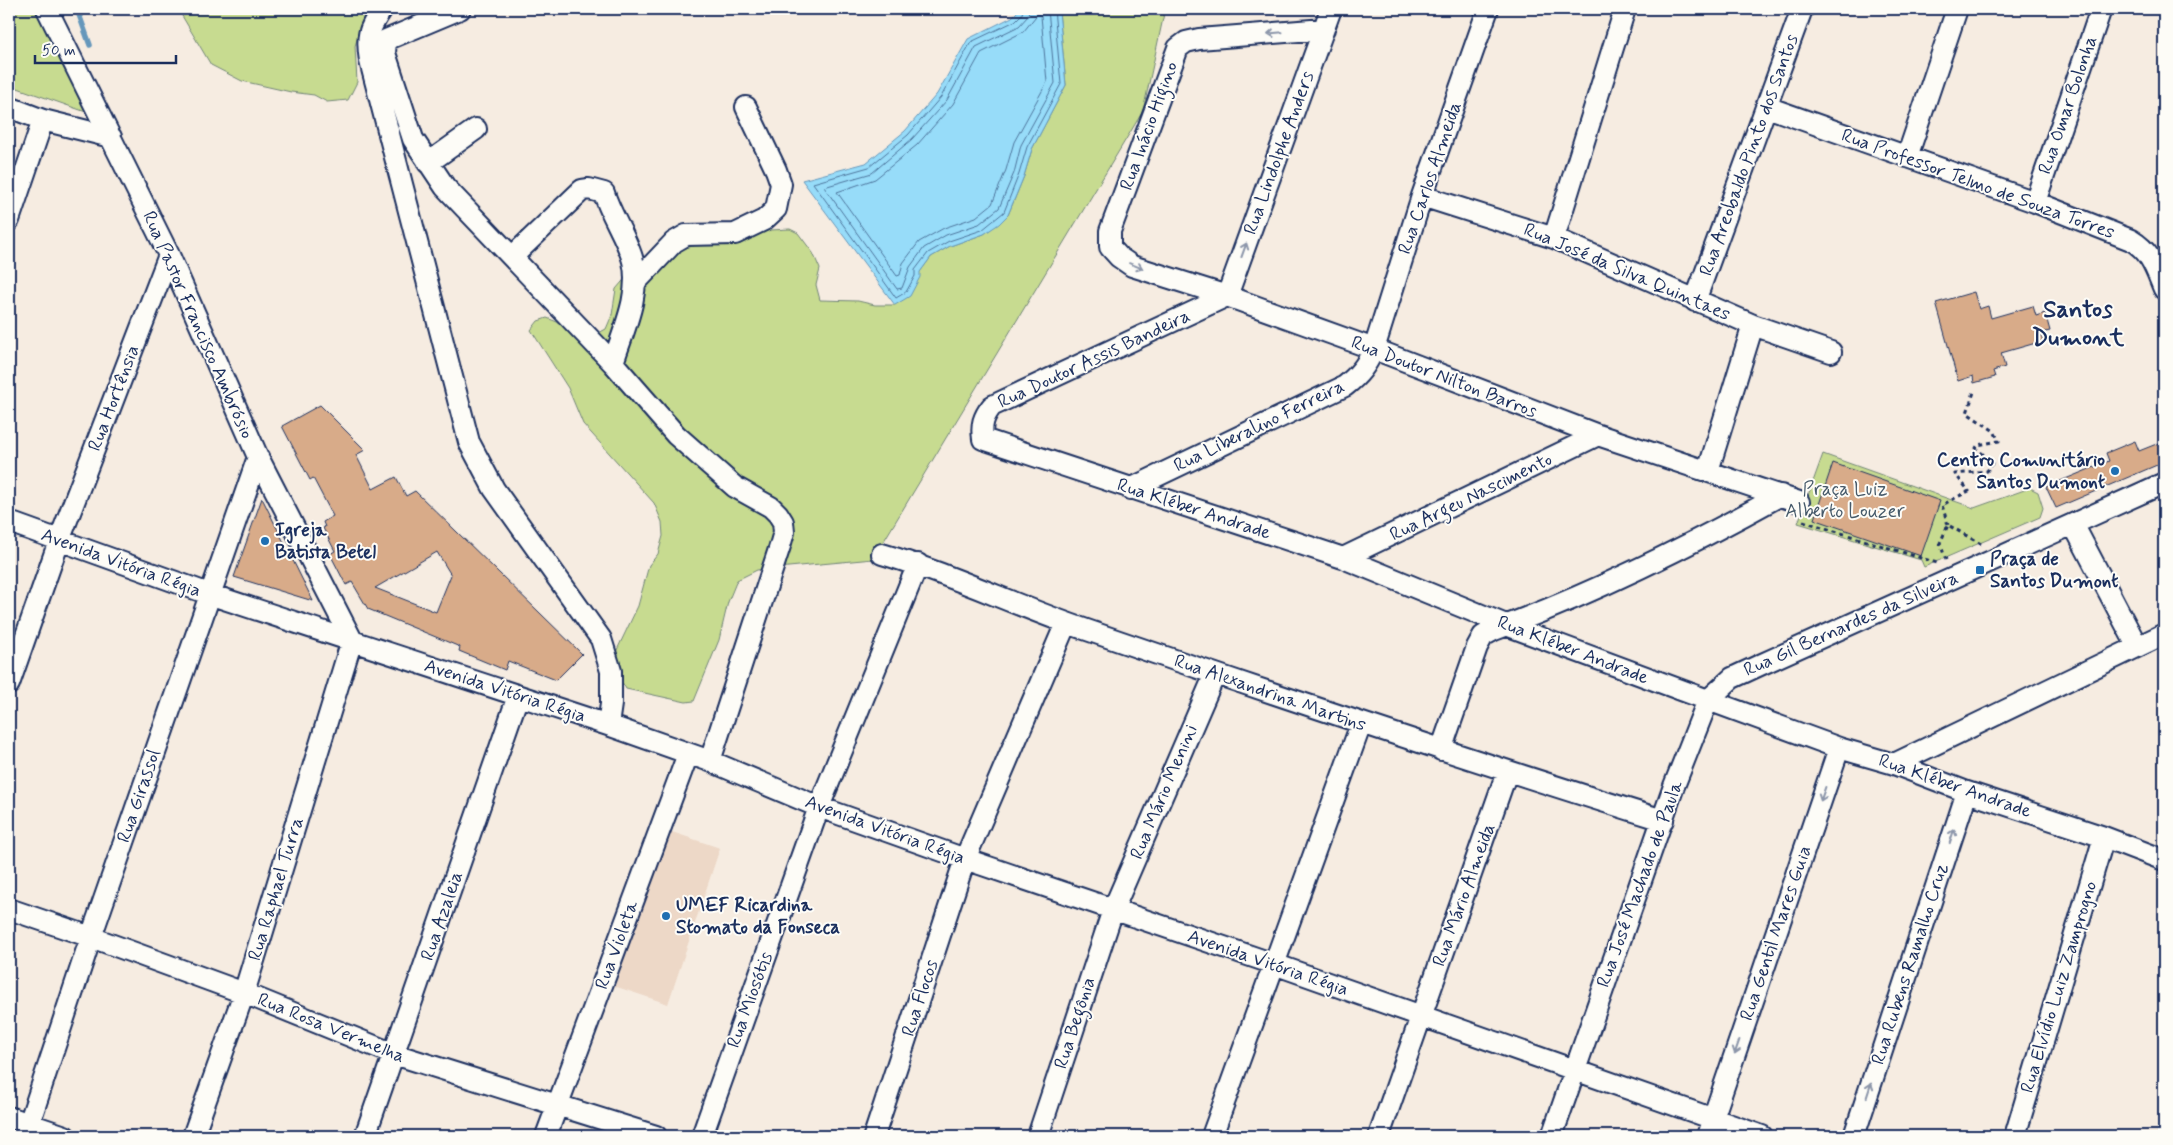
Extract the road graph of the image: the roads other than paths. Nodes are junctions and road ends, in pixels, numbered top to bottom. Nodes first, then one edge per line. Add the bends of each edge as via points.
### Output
1 (47, 9) edge
2 (382, 9) edge
3 (460, 9) edge
4 (1331, 9) edge
5 (1488, 9) edge
6 (1625, 9) edge
7 (1802, 9) edge
8 (1957, 9) edge
9 (2101, 9) edge
10 (1324, 29) junction
11 (746, 106) dead end
12 (9, 107) edge
13 (1766, 107) junction
14 (43, 120) junction
15 (476, 129) dead end
16 (111, 138) junction
17 (1906, 157) junction
18 (428, 164) junction
19 (1422, 196) junction
20 (2034, 202) junction
21 (9, 220) edge
22 (1110, 231) joint
23 (1554, 238) junction
24 (169, 255) junction
25 (512, 257) junction
26 (635, 283) junction
27 (2164, 289) edge
28 (1228, 296) junction
29 (1695, 301) junction
30 (1753, 325) junction
31 (1374, 349) junction
32 (1831, 352) dead end
33 (613, 363) junction
34 (1598, 436) junction
35 (983, 439) joint
36 (258, 457) junction
37 (1708, 471) junction
38 (2164, 483) edge
39 (1130, 489) junction
40 (9, 522) edge
41 (2074, 524) junction
42 (59, 541) junction
43 (882, 554) dead end
44 (1343, 558) junction
45 (918, 564) junction
46 (209, 594) junction
47 (1066, 622) junction
48 (1506, 625) junction
49 (2164, 634) edge
50 (352, 640) junction
51 (2137, 646) junction
52 (1215, 674) junction
53 (9, 684) edge
54 (518, 696) junction
55 (1708, 700) junction
56 (1361, 724) junction
57 (608, 725) junction
58 (1838, 748) junction
59 (1441, 750) junction
60 (688, 754) junction
61 (710, 762) junction
62 (1894, 764) junction
63 (1508, 772) junction
64 (1967, 792) junction
65 (819, 806) junction
66 (1663, 820) junction
67 (2104, 837) junction
68 (966, 859) junction
69 (2164, 860) edge
70 (9, 910) edge
71 (1113, 910) junction
72 (91, 937) junction
73 (1274, 964) junction
74 (244, 993) junction
75 (1421, 1017) junction
76 (394, 1054) junction
77 (1575, 1069) junction
78 (558, 1104) junction
79 (9, 1117) edge
80 (1710, 1127) edge
81 (27, 1130) edge
82 (65, 1136) edge
83 (193, 1136) edge
84 (365, 1136) edge
85 (546, 1136) edge
86 (656, 1136) edge
87 (702, 1136) edge
88 (874, 1136) edge
89 (1038, 1136) edge
90 (1212, 1136) edge
91 (1379, 1136) edge
92 (1552, 1136) edge
93 (1762, 1136) edge
94 (1854, 1136) edge
95 (2015, 1136) edge

1 - 16 street, Rua Pastor Francisco Ambrósio
2 - 57 street via 370,26 366,39 370,61 469,442 494,489 601,639 611,672
3 - 18 street via 386,40 385,53 413,139
4 - 10 street, Rua Lindolphe Anders
5 - 19 street, Rua Carlos Almeida
6 - 23 street
7 - 13 street, Rua Areobaldo Pinto dos Santos
8 - 17 street
9 - 20 street, Rua Omar Bolonha
10 -> 22 street, Rua Inácio Higino via 1199,39 1178,48
28 -> 10 street, Rua Lindolphe Anders
11 - 26 street via 781,184 776,209 764,220 735,234 686,235 674,242
12 - 14 street
13 - 17 street, Rua Professor Telmo de Souza Torres
13 - 29 street, Rua Areobaldo Pinto dos Santos
14 - 16 street
14 - 21 street
15 - 18 street
16 - 24 street, Rua Pastor Francisco Ambrósio
17 - 20 street, Rua Professor Telmo de Souza Torres
18 - 25 street via 445,187
19 - 23 street, Rua José da Silva Quintaes
19 - 31 street, Rua Carlos Almeida
20 - 27 street, Rua Professor Telmo de Souza Torres via 2141,246 2150,255
22 -> 28 street, Rua Doutor Nilton Barros via 1110,247 1132,266
23 - 29 street, Rua José da Silva Quintaes
24 - 36 street, Rua Pastor Francisco Ambrósio
24 - 42 street, Rua Hortênsia
25 - 26 street via 576,195 589,189 604,193 633,260
25 - 33 street
26 - 33 street
28 - 31 street, Rua Doutor Nilton Barros
28 - 35 street, Rua Doutor Assis Bandeira via 992,406 981,427
29 - 30 street, Rua José da Silva Quintaes
30 - 32 street, Rua José da Silva Quintaes
30 - 37 street
31 - 34 street, Rua Doutor Nilton Barros
31 - 39 street, Rua Liberalino Ferreira via 1359,376 1344,386
33 - 61 street via 676,435 735,487 771,506 783,522 780,546
34 - 37 street, Rua Doutor Nilton Barros
34 - 44 street, Rua Argeu Nascimento
35 - 39 street, Rua Kléber Andrade
36 - 46 street, Rua Girassol
36 - 50 street, Rua Pastor Francisco Ambrósio
37 - 48 street, Rua Doutor Nilton Barros via 1790,499 1734,522 1614,581
38 - 41 street, Rua Gil Bernardes da Silveira
39 - 44 street, Rua Kléber Andrade
40 - 42 street, Avenida Vitória Régia
41 - 51 street
41 - 55 street, Rua Gil Bernardes da Silveira via 1732,678
42 - 46 street, Avenida Vitória Régia
42 - 53 street, Rua Hortênsia
43 - 45 street, Rua Alexandrina Martins
44 - 48 street, Rua Kléber Andrade
45 - 47 street, Rua Alexandrina Martins
45 - 65 street, Rua Miosótis
46 - 50 street, Avenida Vitória Régia
46 - 72 street, Rua Girassol
47 - 52 street, Rua Alexandrina Martins
47 - 68 street, Rua Flocos
48 - 55 street, Rua Kléber Andrade
48 - 59 street via 1483,636 1477,647
49 - 51 street
50 - 54 street, Avenida Vitória Régia
50 - 74 street, Rua Raphael Turra
51 - 62 street
52 - 56 street, Rua Alexandrina Martins
52 - 71 street, Rua Mário Menini
54 - 57 street, Avenida Vitória Régia
54 - 76 street, Rua Azaleia
55 - 58 street, Rua Kléber Andrade
55 - 66 street, Rua José Machado de Paula
56 - 59 street, Rua Alexandrina Martins
56 - 73 street
57 - 60 street, Avenida Vitória Régia
58 - 62 street, Rua Kléber Andrade
58 -> 80 street, Rua Gentil Mares Guia
59 - 63 street, Rua Alexandrina Martins
60 - 61 street, Avenida Vitória Régia
60 - 78 street, Rua Violeta
61 - 65 street, Avenida Vitória Régia
62 - 64 street, Rua Kléber Andrade
63 - 66 street, Rua Alexandrina Martins
63 - 75 street, Rua Mário Almeida
64 - 67 street, Rua Kléber Andrade
94 -> 64 street, Rua Rubens Ramalho Cruz
65 - 68 street, Avenida Vitória Régia
65 - 87 street, Rua Miosótis
66 - 77 street, Rua José Machado de Paula
67 - 69 street, Rua Kléber Andrade
67 - 95 street, Rua Elvídio Luiz Zamprogno
68 - 71 street, Avenida Vitória Régia
68 - 88 street, Rua Flocos
70 - 72 street, Rua Rosa Vermelha
71 - 73 street, Avenida Vitória Régia
71 - 89 street, Rua Begônia
72 - 74 street, Rua Rosa Vermelha
72 - 81 street, Rua Girassol
73 - 75 street, Avenida Vitória Régia
73 - 90 street
74 - 76 street, Rua Rosa Vermelha
74 - 83 street, Rua Raphael Turra
75 - 77 street, Avenida Vitória Régia
75 - 91 street, Rua Mário Almeida
76 - 78 street, Rua Rosa Vermelha
76 - 84 street, Rua Azaleia
77 - 80 street, Avenida Vitória Régia
77 - 92 street, Rua José Machado de Paula
78 - 85 street, Rua Violeta
78 - 86 street, Rua Rosa Vermelha
79 - 81 street
80 - 93 street, Avenida Vitória Régia
81 - 82 street

